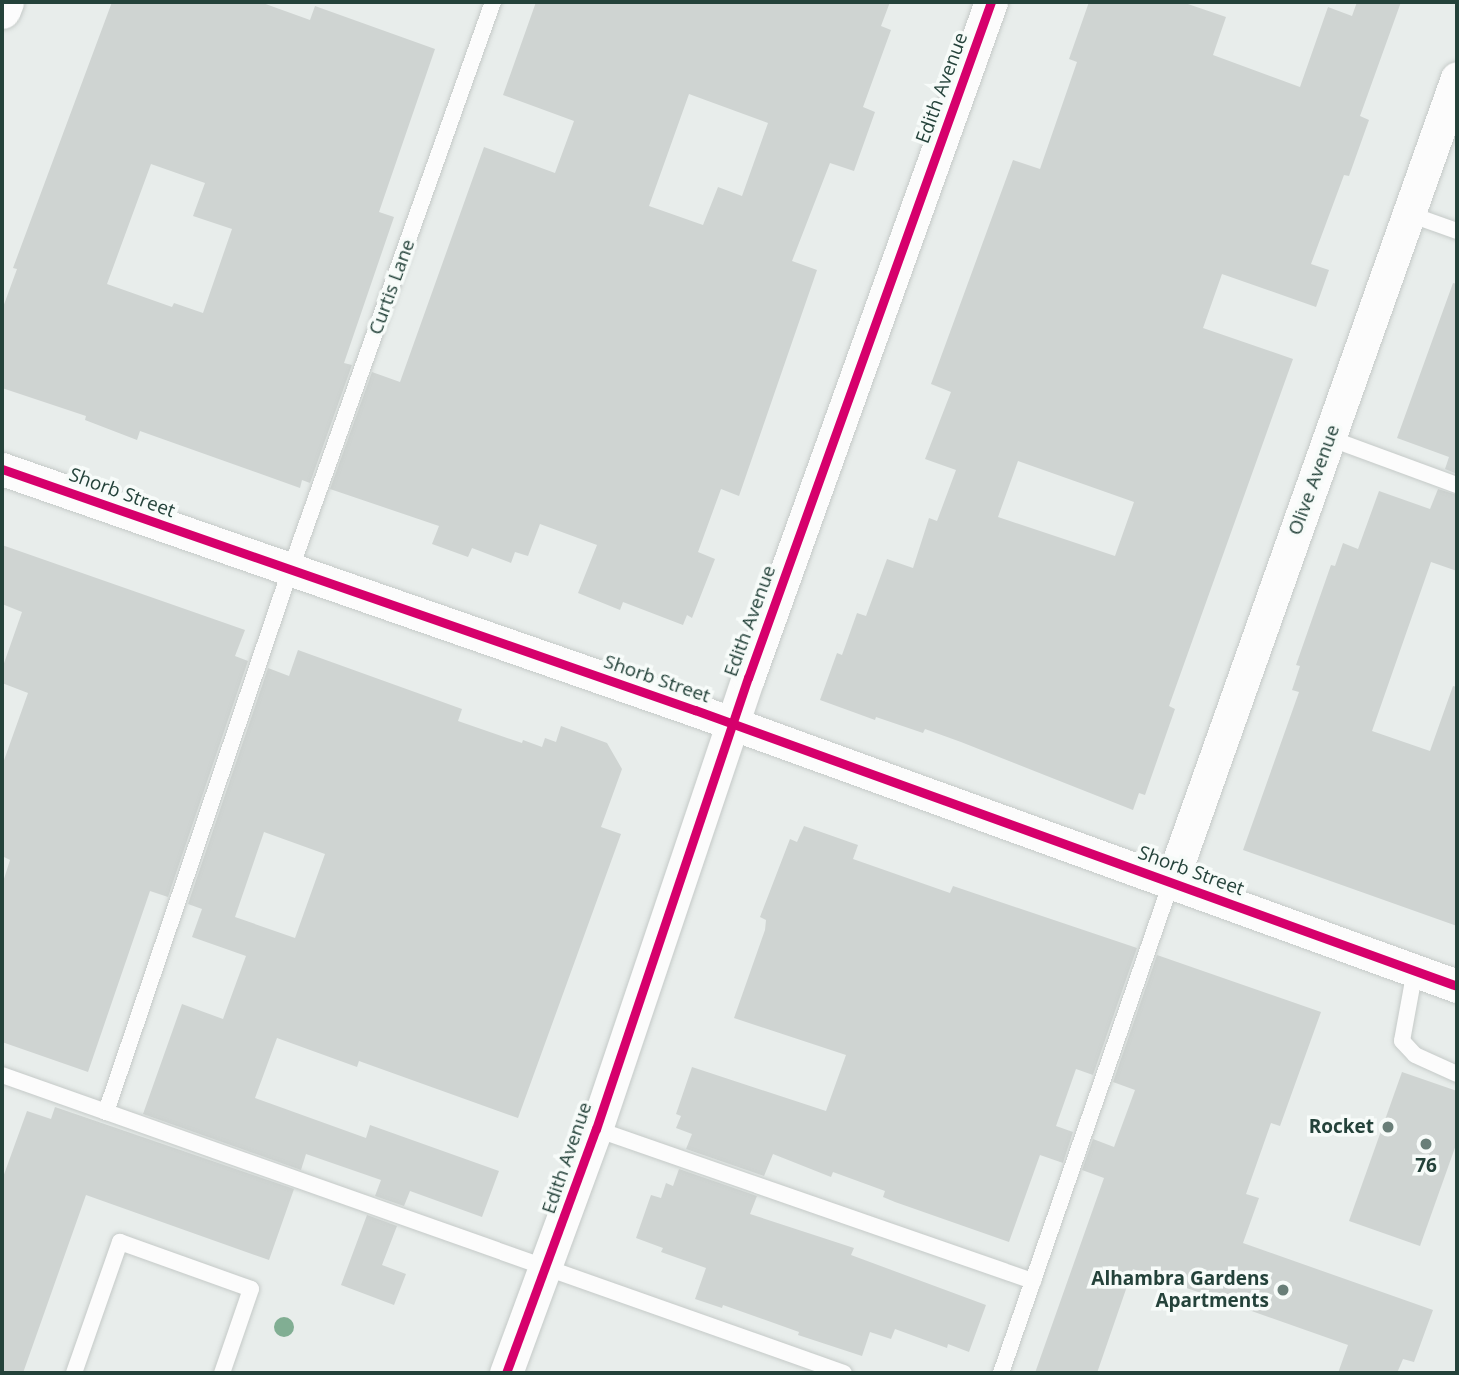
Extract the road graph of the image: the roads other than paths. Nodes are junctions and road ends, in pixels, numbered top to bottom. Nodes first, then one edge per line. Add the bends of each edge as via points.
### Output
1 (5, 2) edge
2 (493, 2) edge
3 (991, 2) edge
4 (2, 10) edge
5 (1457, 78) edge
6 (1409, 214) junction
7 (1457, 231) edge
8 (1329, 439) junction
9 (2, 469) edge
10 (1457, 485) edge
11 (290, 571) junction
12 (732, 724) junction
13 (1171, 883) junction
14 (1415, 970) junction
15 (1457, 986) edge
16 (1457, 1074) edge
17 (2, 1075) edge
18 (106, 1112) junction
19 (596, 1129) junction
20 (546, 1269) junction
21 (1032, 1281) junction
22 (74, 1373) edge
23 (222, 1373) edge
24 (506, 1373) edge
25 (844, 1373) edge
26 (1001, 1373) edge

1 - 4 street
2 - 11 lane, Curtis Lane
3 - 12 street, Edith Avenue
5 - 6 street, Olive Avenue
6 - 7 lane
6 - 8 street, Olive Avenue
8 - 10 lane
8 - 13 street, Olive Avenue
9 - 11 street, Shorb Street
11 - 12 street, Shorb Street
11 - 18 lane, Curtis Lane
12 - 13 street, Shorb Street
12 - 19 street, Edith Avenue
13 - 14 street, Shorb Street
13 - 21 lane
14 - 15 street, Shorb Street
14 - 16 lane via 1402,1041 1415,1055
17 - 18 lane
18 - 20 lane
19 - 20 street, Edith Avenue
19 - 21 lane
20 - 24 street, Edith Avenue
20 - 25 lane
21 - 26 lane
22 - 23 lane via 120,1242 251,1289

